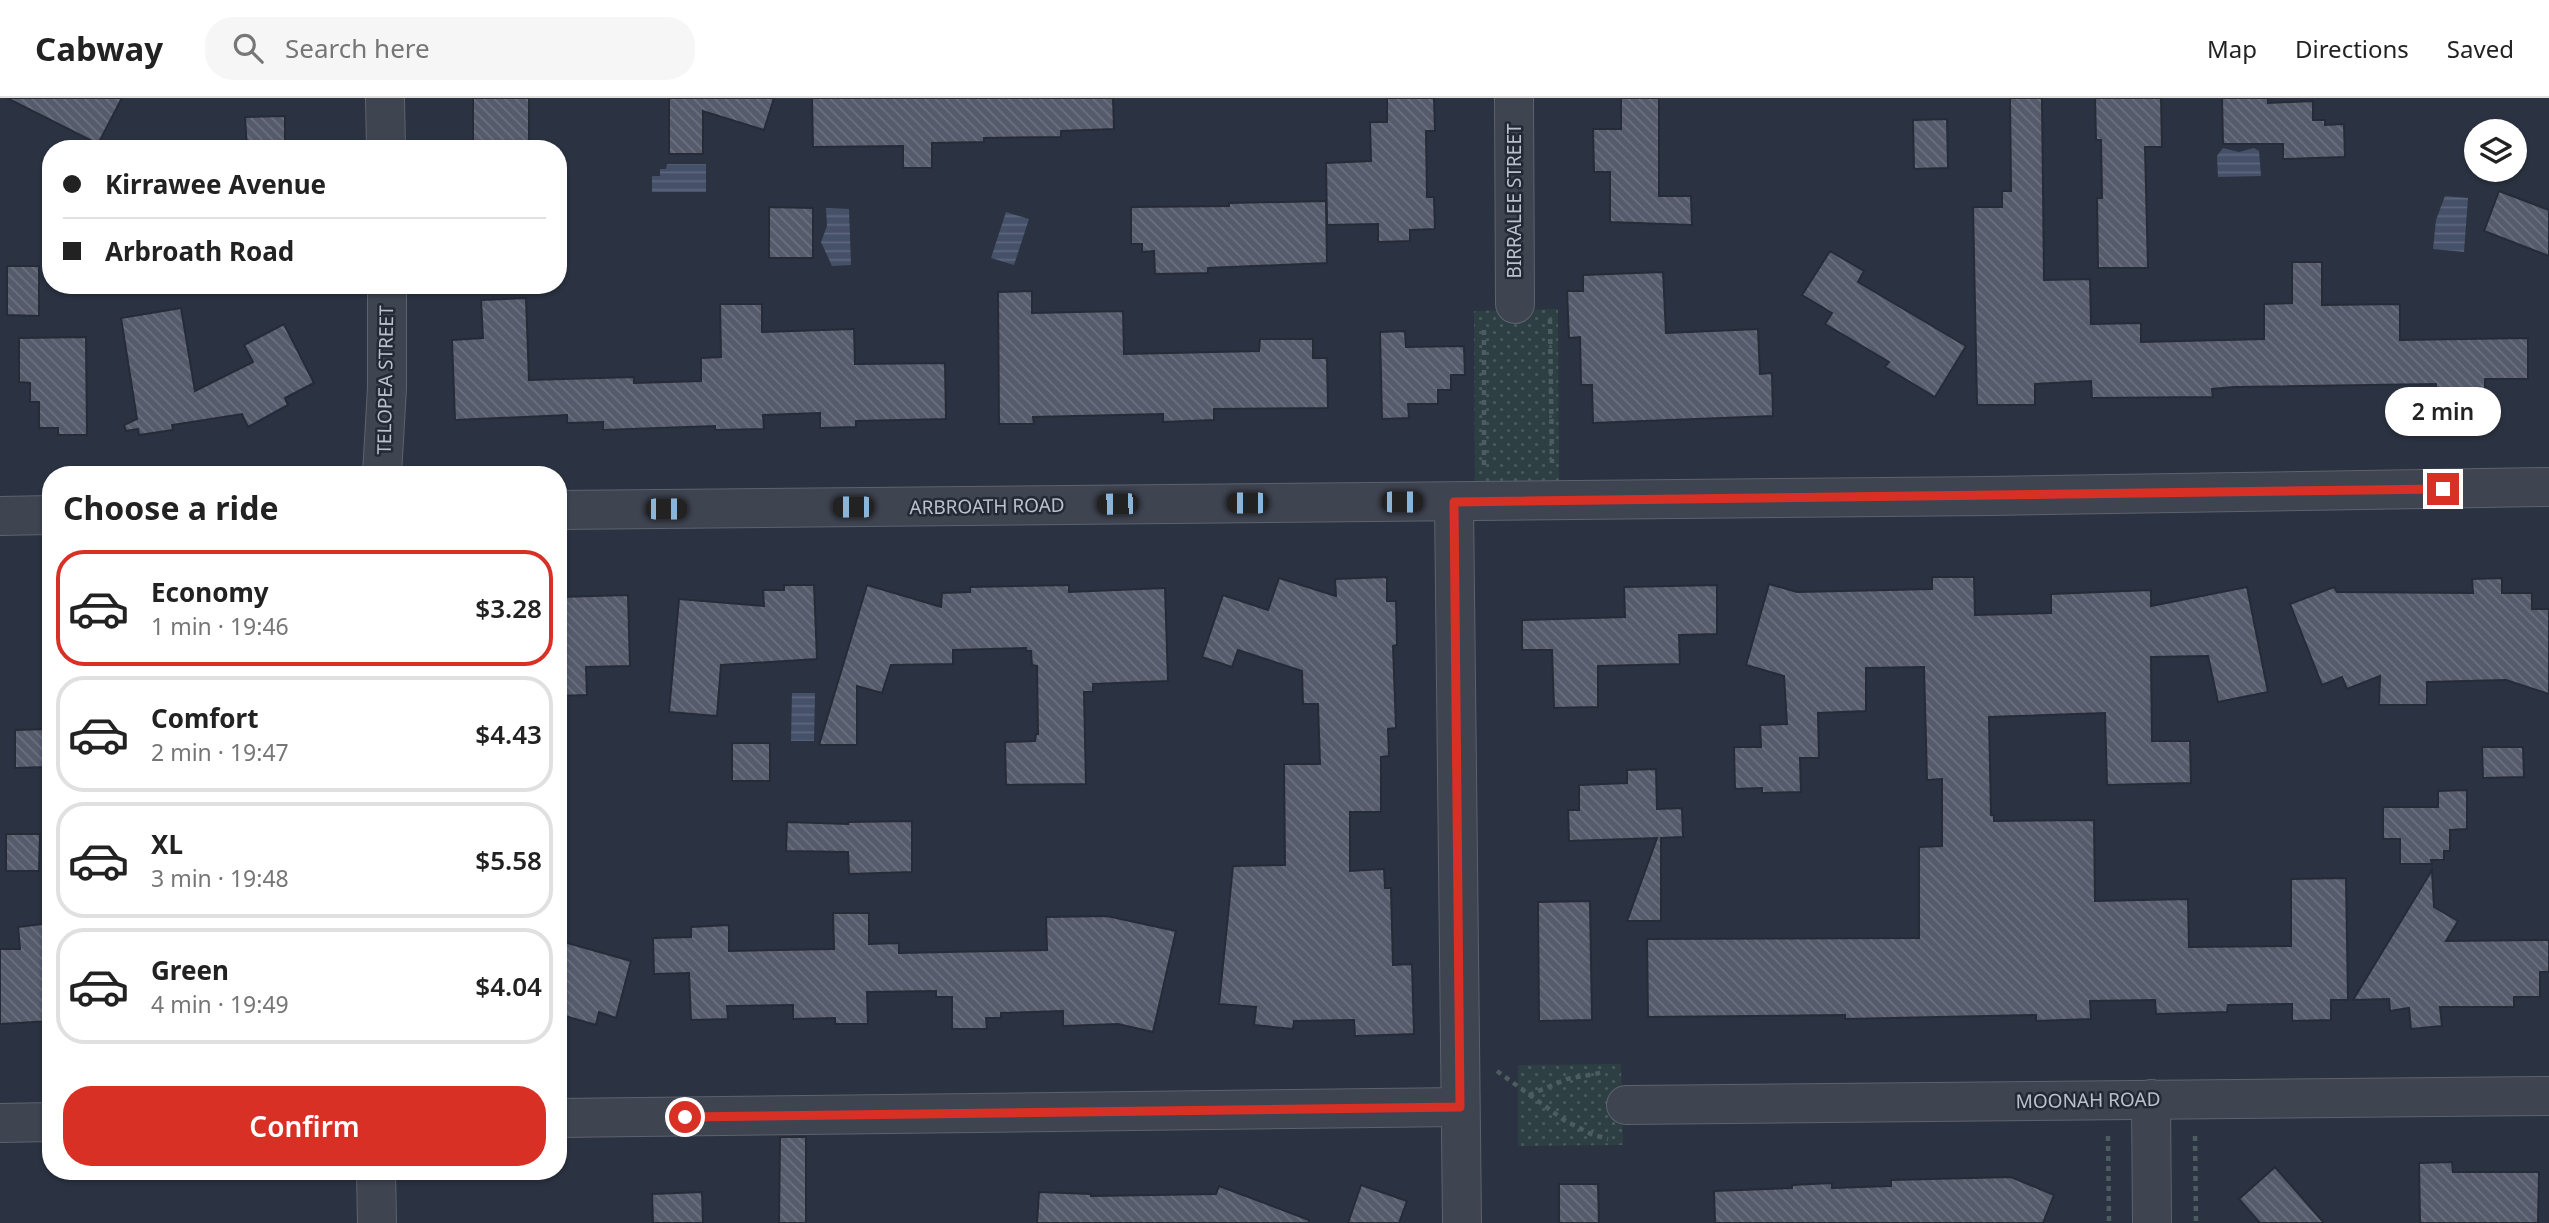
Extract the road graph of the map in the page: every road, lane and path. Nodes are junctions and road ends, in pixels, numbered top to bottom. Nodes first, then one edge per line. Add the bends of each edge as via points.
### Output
1 (385, 98) edge
2 (1514, 98) edge
3 (386, 140) edge
4 (387, 294) edge
5 (1515, 304) dead end
6 (382, 466) edge
7 (2549, 487) edge
8 (1454, 502) junction
9 (567, 510) edge
10 (42, 515) edge
11 (0, 516) edge
12 (2549, 1096) edge
13 (2151, 1099) junction
14 (1626, 1105) dead end
15 (1460, 1107) junction
16 (567, 1118) edge
17 (42, 1122) edge
18 (0, 1123) edge
19 (2195, 1135) dead end
20 (2108, 1136) dead end
21 (376, 1180) edge
22 (377, 1223) edge
23 (1462, 1223) edge
24 (2109, 1223) edge
25 (2152, 1223) edge
26 (2196, 1223) edge

1 - 3 street
2 - 5 street, BIRRALEE STREET
4 - 6 street, TELOPEA STREET
7 - 8 street, ARBROATH ROAD
8 - 9 street, ARBROATH ROAD
8 - 15 street
10 - 11 street
12 - 13 street, MOONAH ROAD
13 - 14 street, MOONAH ROAD
13 - 25 street
15 - 16 street
15 - 23 street
17 - 18 street
19 - 26 path
20 - 24 path
21 - 22 street

